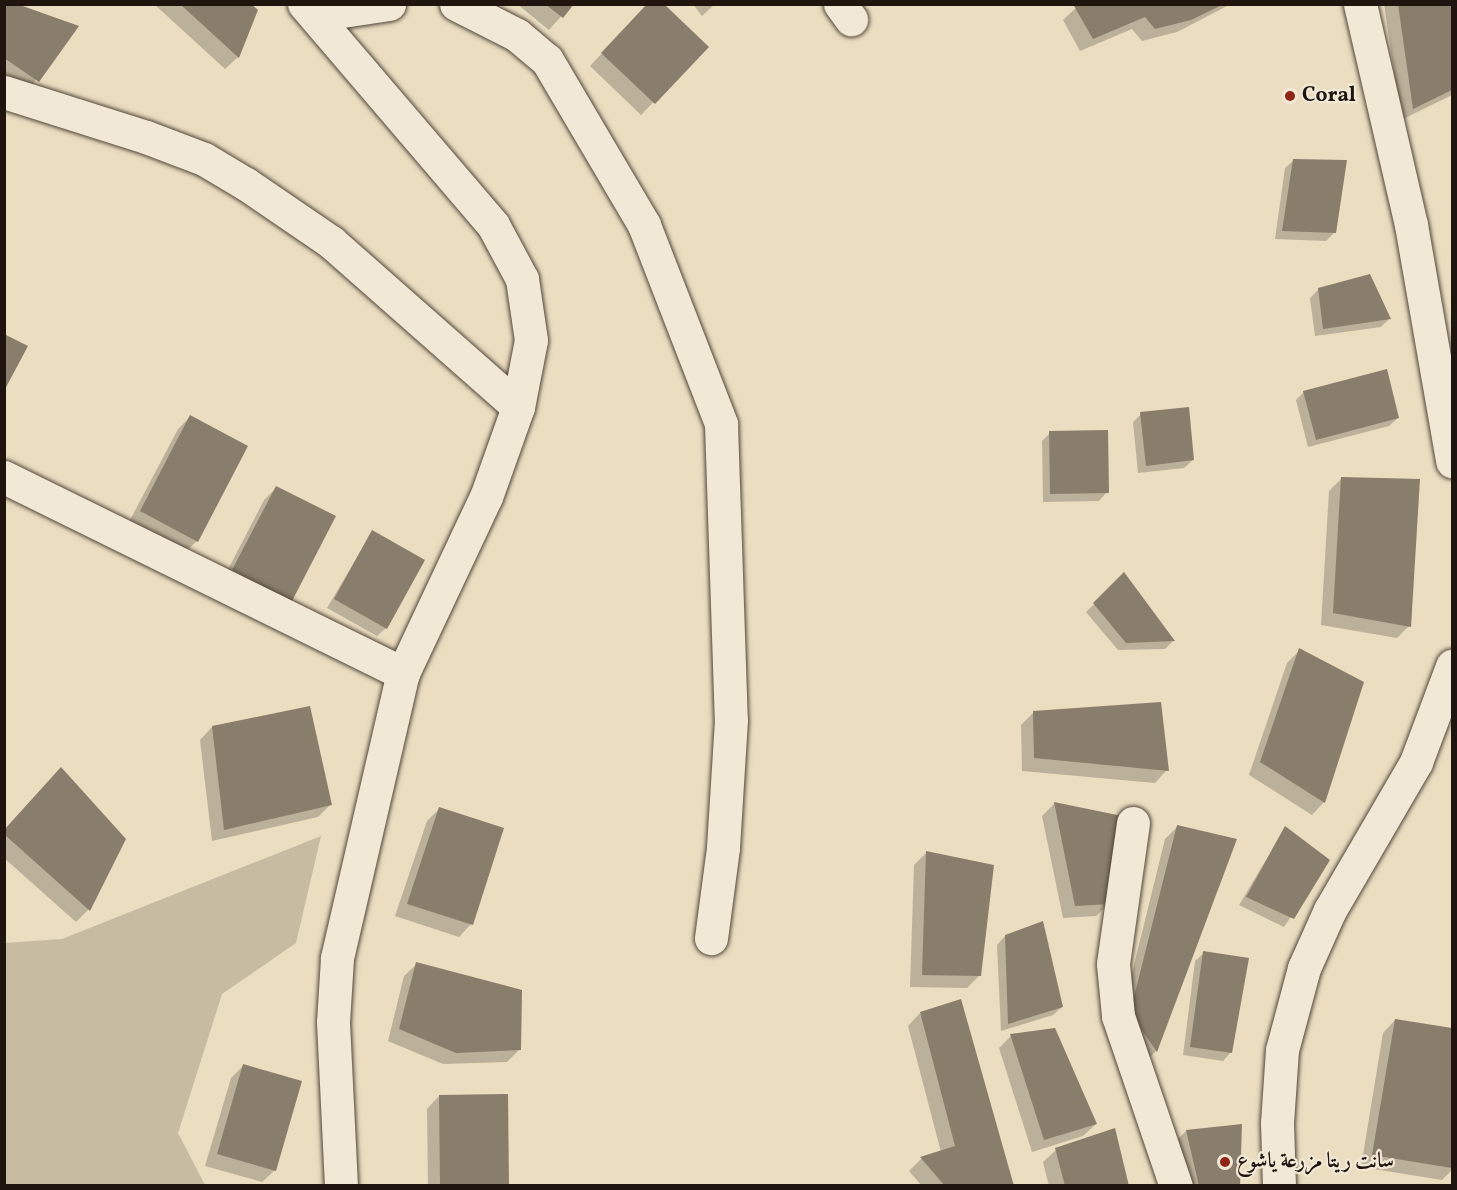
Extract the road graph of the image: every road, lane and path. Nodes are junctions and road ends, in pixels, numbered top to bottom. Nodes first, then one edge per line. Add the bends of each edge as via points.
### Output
1 (389, 4) edge
2 (456, 4) edge
3 (1360, 4) edge
4 (310, 10) edge
5 (4, 92) edge
6 (518, 407) junction
7 (1452, 461) edge
8 (4, 477) edge
9 (1452, 666) edge
10 (403, 673) junction
11 (1133, 823) dead end
12 (711, 938) dead end
13 (341, 1185) edge
14 (1176, 1185) edge
15 (1280, 1185) edge

1 - 4 street
2 - 12 street via 517,35 547,60 644,225 720,424 731,720 723,848
3 - 7 street via 1411,225
4 - 6 street via 493,225 522,279 531,340
5 - 6 street via 204,159 246,184 331,242
6 - 10 street via 486,497
8 - 10 street
9 - 15 street via 1416,762 1330,910 1304,968 1282,1050 1277,1123
10 - 13 street via 337,958 333,1022
11 - 14 street via 1113,964 1118,1016

